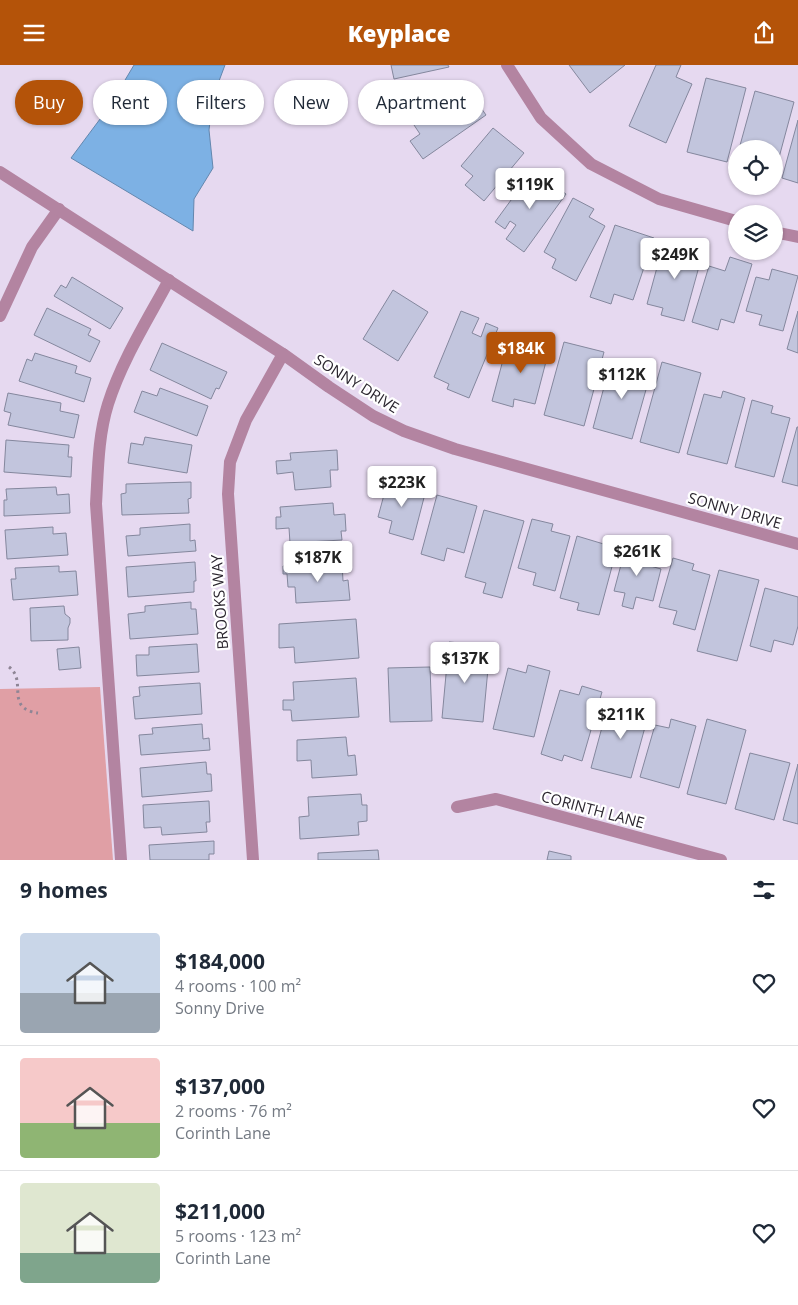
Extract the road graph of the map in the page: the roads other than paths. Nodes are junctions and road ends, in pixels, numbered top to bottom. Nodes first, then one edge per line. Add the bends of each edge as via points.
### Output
1 (507, 65) edge
2 (0, 172) edge
3 (59, 209) junction
4 (728, 219) edge
5 (783, 234) edge
6 (798, 237) edge
7 (169, 280) junction
8 (0, 316) edge
9 (284, 354) junction
10 (798, 544) edge
11 (457, 807) dead end
12 (122, 860) edge
13 (253, 860) edge
14 (721, 860) edge

1 - 4 street via 541,117 591,164 660,199
2 - 3 street, SONNY DRIVE
3 - 7 street, SONNY DRIVE
3 - 8 street via 32,247
5 - 6 street
7 - 9 street, SONNY DRIVE
7 - 12 street via 124,362 108,405 99,450 96,504
9 - 10 street, SONNY DRIVE via 373,416 404,431 455,449
9 - 13 street, BROOKS WAY via 246,420 230,462 228,494
11 - 14 street, CORINTH LANE via 496,799

